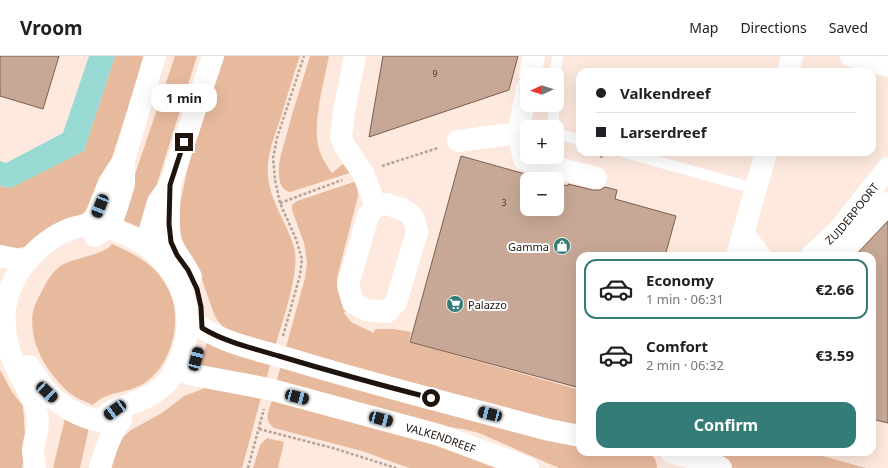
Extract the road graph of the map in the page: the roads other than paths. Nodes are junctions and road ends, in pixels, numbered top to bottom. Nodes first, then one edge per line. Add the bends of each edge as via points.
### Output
1 (155, 56) edge
2 (212, 56) edge
3 (355, 56) edge
4 (534, 56) edge
5 (558, 56) edge
6 (792, 56) edge
7 (851, 56) edge
8 (888, 66) edge
9 (531, 68) edge
10 (555, 68) edge
11 (789, 68) edge
12 (520, 135) edge
13 (564, 136) edge
14 (576, 139) edge
15 (458, 142) dead end
16 (638, 156) edge
17 (765, 156) edge
18 (543, 164) edge
19 (888, 168) edge
20 (596, 178) dead end
21 (170, 185) junction
22 (756, 188) junction
23 (888, 203) edge
24 (376, 206) junction
25 (98, 227) junction
26 (744, 233) junction
27 (148, 246) junction
28 (739, 252) edge
29 (757, 252) edge
30 (815, 252) edge
31 (842, 252) edge
32 (0, 256) edge
33 (26, 261) junction
34 (195, 325) junction
35 (8, 338) edge
36 (189, 374) junction
37 (44, 402) junction
38 (110, 420) junction
39 (576, 435) edge
40 (680, 457) edge
41 (35, 468) edge
42 (39, 468) edge
43 (86, 468) edge
44 (100, 468) edge
45 (528, 468) edge
46 (722, 468) edge

1 - 25 street via 124,160 124,184 112,221
2 - 21 street
3 - 24 street via 341,137 363,173
4 - 9 street
5 - 10 lane
6 - 11 street
7 - 8 street
12 - 15 street
13 - 14 lane
16 - 22 lane
17 - 22 street
18 - 20 street
19 - 30 street, ZUIDERPOORT via 838,231
21 - 27 street via 158,202
21 - 34 street via 171,242 197,289 201,307
22 - 26 street
23 - 31 street, ZUIDERPOORT
24 - 24 street via 368,216 348,285 353,303 367,310 387,312 396,302 417,232 415,220 408,212 387,204
25 - 27 street via 136,239
25 - 33 street via 76,227 57,235
25 - 35 street via 94,237 63,249 38,268 27,285 19,309 18,323
26 - 28 street
26 - 29 street
27 - 34 street via 170,269 182,288
32 - 33 street
33 - 35 street via 15,278 7,298 4,317
34 - 36 street via 196,359
34 - 38 street via 170,379 149,396 115,410
34 - 39 street via 235,343 278,356
35 - 37 street via 8,350 14,364 32,396
36 - 38 street via 177,391 160,405 134,417
36 - 45 street, VALKENDREEF via 269,389 439,435
37 - 38 street
37 - 41 street via 33,450
37 - 42 street via 54,418 47,453
38 - 43 street
38 - 44 street via 114,430
40 - 46 street

